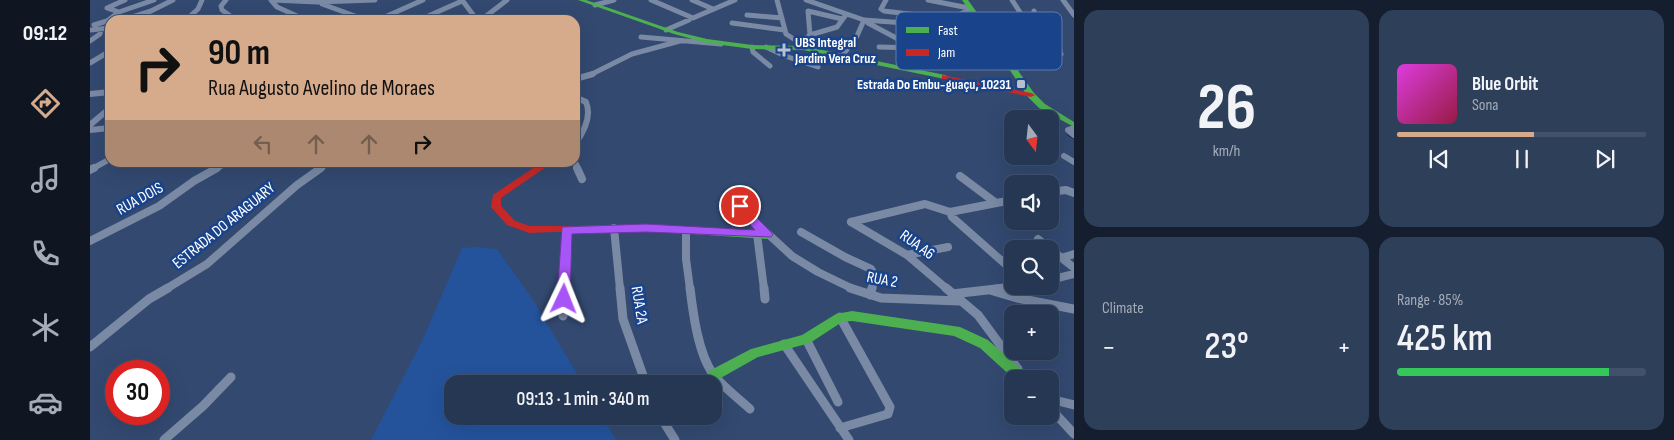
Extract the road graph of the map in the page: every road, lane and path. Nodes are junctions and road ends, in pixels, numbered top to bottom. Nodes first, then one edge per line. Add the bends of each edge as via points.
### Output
1 (125, 0) edge
2 (154, 0) edge
3 (173, 0) edge
4 (202, 0) edge
5 (226, 0) edge
6 (272, 0) edge
7 (375, 0) edge
8 (423, 0) edge
9 (462, 0) edge
10 (507, 0) edge
11 (581, 0) edge
12 (614, 0) edge
13 (651, 0) edge
14 (692, 0) edge
15 (734, 0) edge
16 (777, 0) edge
17 (806, 0) edge
18 (826, 0) edge
19 (886, 0) edge
20 (928, 0) edge
21 (1012, 0) edge
22 (315, 1) edge
23 (1063, 1) edge
24 (500, 2) edge
25 (109, 3) edge
26 (1072, 3) dead end
27 (820, 4) junction
28 (595, 5) junction
29 (968, 6) edge
30 (713, 9) junction
31 (119, 12) junction
32 (896, 12) edge
33 (1020, 12) edge
34 (434, 13) joint
35 (848, 14) junction
36 (115, 15) edge
37 (139, 15) edge
38 (191, 15) edge
39 (229, 15) edge
40 (295, 15) edge
41 (353, 15) edge
42 (389, 15) edge
43 (430, 15) edge
44 (475, 15) edge
45 (485, 15) edge
46 (747, 15) dead end
47 (1074, 15) edge
48 (782, 18) junction
49 (691, 19) junction
50 (842, 19) junction
51 (864, 20) junction
52 (105, 21) edge
53 (896, 22) edge
54 (92, 23) edge
55 (732, 23) dead end
56 (105, 29) edge
57 (90, 30) edge
58 (101, 30) junction
59 (666, 30) junction
60 (784, 30) junction
61 (810, 36) junction
62 (641, 37) dead end
63 (896, 38) edge
64 (90, 41) edge
65 (680, 41) junction
66 (721, 44) junction
67 (752, 46) junction
68 (802, 46) junction
69 (766, 47) junction
70 (879, 47) dead end
71 (896, 47) edge
72 (105, 54) edge
73 (843, 55) junction
74 (90, 64) edge
75 (770, 66) dead end
76 (896, 66) edge
77 (818, 67) dead end
78 (914, 70) edge
79 (1015, 70) edge
80 (580, 78) edge
81 (105, 92) edge
82 (90, 94) edge
83 (1032, 95) junction
84 (580, 99) edge
85 (105, 112) edge
86 (90, 125) edge
87 (1074, 127) edge
88 (105, 129) edge
89 (90, 130) edge
90 (100, 130) junction
91 (580, 135) edge
92 (1074, 135) edge
93 (90, 136) edge
94 (1064, 156) dead end
95 (105, 162) edge
96 (1074, 162) edge
97 (219, 167) edge
98 (322, 167) edge
99 (542, 167) edge
100 (577, 167) edge
101 (90, 170) edge
102 (960, 176) dead end
103 (582, 179) dead end
104 (1059, 191) edge
105 (745, 192) dead end
106 (1074, 193) edge
107 (1004, 202) edge
108 (996, 203) junction
109 (950, 212) junction
110 (614, 228) junction
111 (566, 230) junction
112 (686, 231) junction
113 (801, 232) dead end
114 (762, 234) junction
115 (1038, 239) dead end
116 (90, 242) edge
117 (948, 247) dead end
118 (1074, 254) edge
119 (906, 255) junction
120 (1062, 258) junction
121 (1004, 263) edge
122 (1074, 268) edge
123 (1074, 274) edge
124 (1059, 278) edge
125 (1004, 288) edge
126 (990, 290) junction
127 (952, 294) junction
128 (870, 295) junction
129 (765, 299) dead end
130 (959, 301) junction
131 (1074, 309) edge
132 (563, 316) dead end
133 (840, 317) junction
134 (806, 339) junction
135 (784, 344) junction
136 (90, 347) edge
137 (1014, 370) edge
138 (1018, 370) edge
139 (714, 374) junction
140 (643, 375) edge
141 (231, 377) dead end
142 (838, 402) dead end
143 (1059, 402) edge
144 (1074, 405) edge
145 (750, 409) dead end
146 (1059, 418) edge
147 (666, 425) edge
148 (840, 428) junction
149 (1074, 434) edge
150 (164, 440) edge
151 (675, 440) edge
152 (849, 440) edge

1 - 25 street
2 - 31 street
3 - 37 street
4 - 38 street
5 - 39 street via 222,10
6 - 22 street
6 - 40 street via 277,7
7 - 22 street
8 - 42 street
9 - 34 street
9 - 44 street
10 - 24 street
11 - 28 street
12 - 28 street
13 - 49 street
14 - 30 street
15 - 30 street
16 - 48 street
17 - 27 street
18 - 27 street
19 - 32 street via 881,9
20 - 29 street
21 - 33 street
22 - 41 street
23 - 26 street
23 - 47 street
24 - 45 street
25 - 31 street via 108,9
27 - 35 street
28 - 59 street
30 - 49 street
31 - 36 street
34 - 43 street
35 - 50 street
35 - 51 street
46 - 48 street
48 - 60 street
49 - 59 street
50 - 61 street via 837,27
50 - 61 street via 808,11
51 - 53 street
51 - 63 street
51 - 73 street
52 - 54 street
54 - 58 street
55 - 60 street
56 - 58 street
57 - 58 street
58 - 64 street
59 - 66 street
60 - 68 street
61 - 68 street
62 - 65 street
65 - 66 street
65 - 80 street via 632,54
66 - 67 street
67 - 69 street
67 - 75 street via 753,52
68 - 69 street
68 - 73 street
69 - 77 street
70 - 71 street
72 - 74 street
73 - 76 street
78 - 83 street
79 - 83 street
81 - 82 street
83 - 87 street via 1042,106
84 - 91 street via 586,102 589,113
85 - 86 street
87 - 92 street via 1068,130
88 - 90 street
89 - 90 street
90 - 93 street
94 - 96 street
95 - 101 street
97 - 116 street, RUA DOIS via 159,206
98 - 136 street, ESTRADA DO ARAGUARY via 207,264 149,299
99 - 111 street via 496,197 496,207 516,227
100 - 103 street
102 - 108 street
104 - 106 street
105 - 114 street, RUA 2 via 741,209
107 - 108 street
108 - 109 street
109 - 119 street, RUA A6 via 925,204 851,222
109 - 121 street
110 - 111 street
110 - 112 street
110 - 140 street, RUA 2A via 623,322
111 - 132 street
112 - 114 street
112 - 139 street via 692,306 702,354
113 - 128 street via 844,257 871,268 875,276
114 - 128 street, RUA 2 via 818,272
114 - 129 street
115 - 120 street
117 - 119 street
118 - 120 street
119 - 127 street, RUA A6
120 - 122 street
123 - 124 street
125 - 126 street
126 - 127 street
126 - 131 street
127 - 130 street, RUA A6
128 - 130 street, RUA 2 via 892,299
130 - 138 street via 985,323
133 - 134 street
133 - 137 street via 956,331 984,344
133 - 148 street via 890,407 888,414
134 - 135 street
134 - 142 street
135 - 139 street
135 - 148 street
139 - 145 street
141 - 150 street
143 - 144 street
146 - 149 street
147 - 151 street
148 - 152 street

